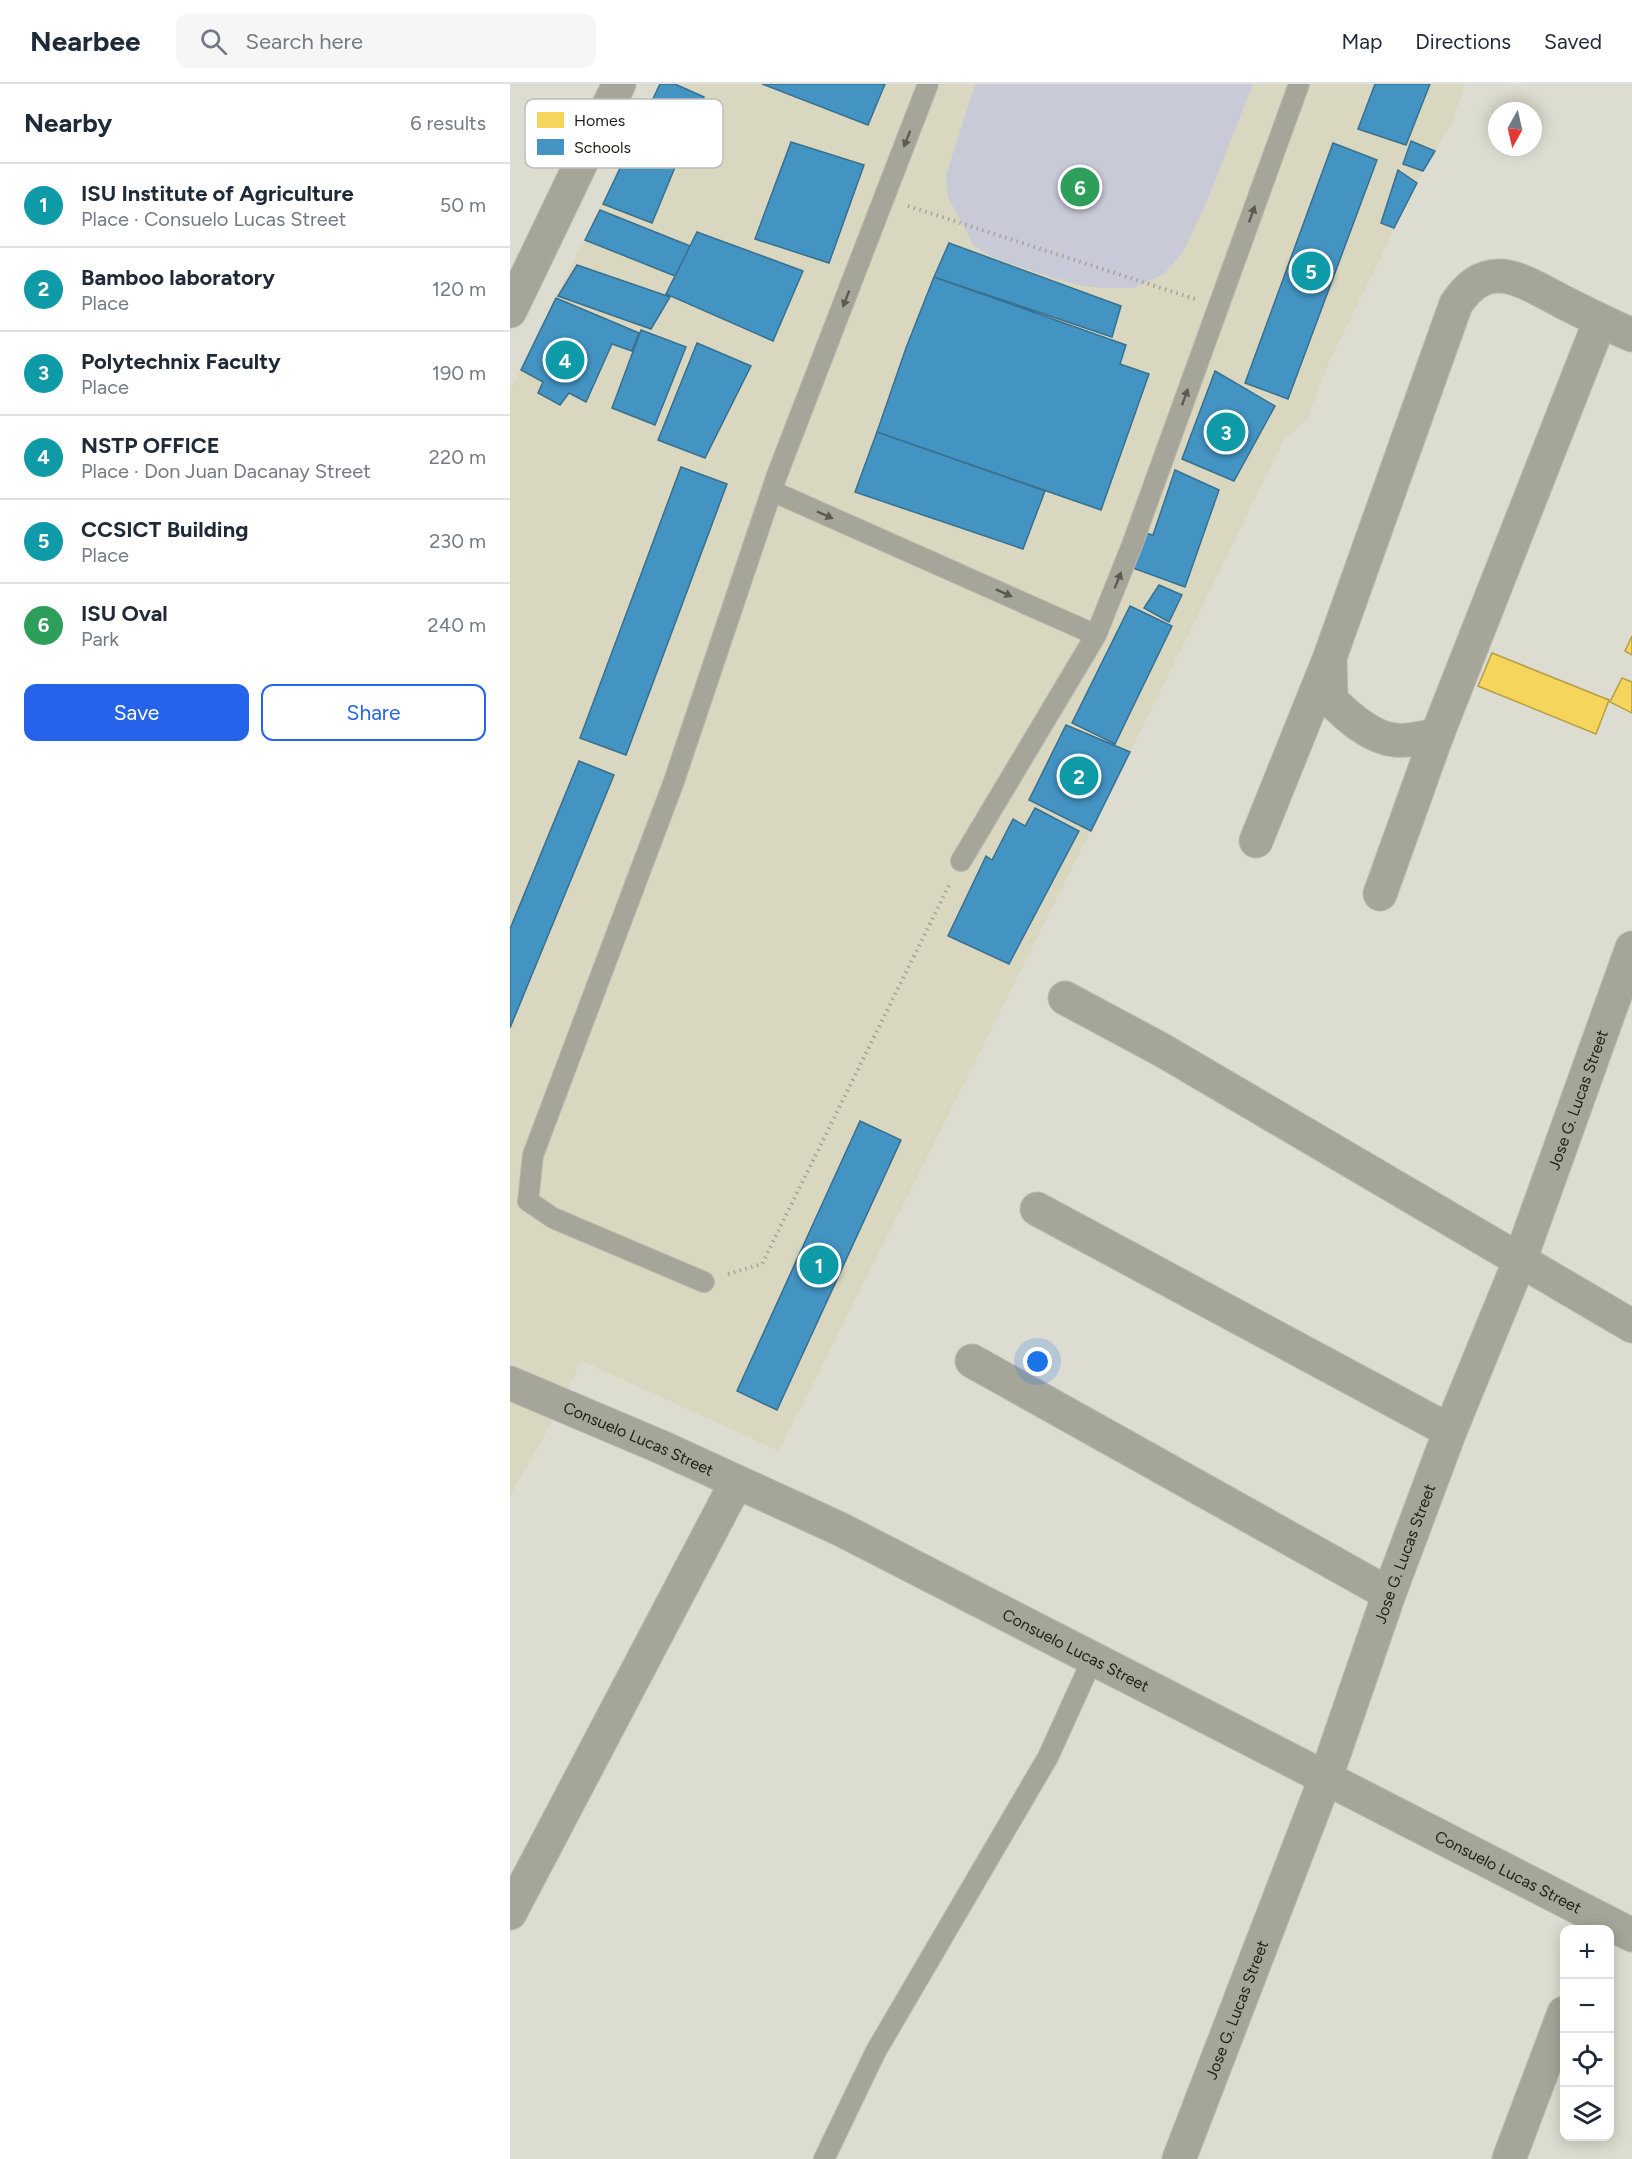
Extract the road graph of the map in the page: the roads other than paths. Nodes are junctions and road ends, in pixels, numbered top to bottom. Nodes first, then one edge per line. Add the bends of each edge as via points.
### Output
1 (619, 84) edge
2 (928, 84) edge
3 (1299, 84) edge
4 (612, 99) edge
5 (579, 168) edge
6 (510, 311) edge
7 (1600, 321) junction
8 (1632, 335) edge
9 (772, 491) junction
10 (1096, 635) junction
11 (1330, 657) junction
12 (1437, 735) junction
13 (1256, 841) dead end
14 (962, 861) road end
15 (1380, 894) dead end
16 (1632, 948) edge
17 (1065, 998) dead end
18 (1037, 1209) dead end
19 (1520, 1260) junction
20 (704, 1282) road end
21 (1632, 1326) edge
22 (972, 1361) dead end
23 (510, 1383) edge
24 (1450, 1431) junction
25 (736, 1483) junction
26 (1389, 1594) junction
27 (1093, 1658) junction
28 (1326, 1776) junction
29 (510, 1913) edge
30 (1598, 1924) edge
31 (1632, 1935) edge
32 (1560, 2024) edge
33 (824, 2159) edge
34 (1179, 2159) edge
35 (1509, 2159) edge

1 - 4 street
2 -> 9 lane
10 -> 3 lane
5 - 6 street
7 - 8 street
7 - 11 street via 1529,284 1501,276 1479,280 1467,288 1456,303
7 - 12 street
9 -> 10 lane
9 - 20 lane via 673,784 533,1155 528,1201 553,1218
10 - 14 lane
11 - 12 street via 1331,700 1347,717 1394,740
11 - 13 street
12 - 15 street
16 - 19 street, Jose G. Lucas Street
17 - 19 street via 1162,1050
18 - 24 street
19 - 21 street
19 - 24 street, Jose G. Lucas Street
22 - 26 street
23 - 25 street, Consuelo Lucas Street
24 - 26 street, Jose G. Lucas Street
25 - 27 street, Consuelo Lucas Street via 840,1529
25 - 29 street
26 - 28 street, Jose G. Lucas Street
27 - 28 street, Consuelo Lucas Street
27 - 33 lane via 1048,1757 876,2051
28 - 30 street, Consuelo Lucas Street
28 - 34 street, Jose G. Lucas Street
30 - 31 street, Consuelo Lucas Street
32 - 35 street

